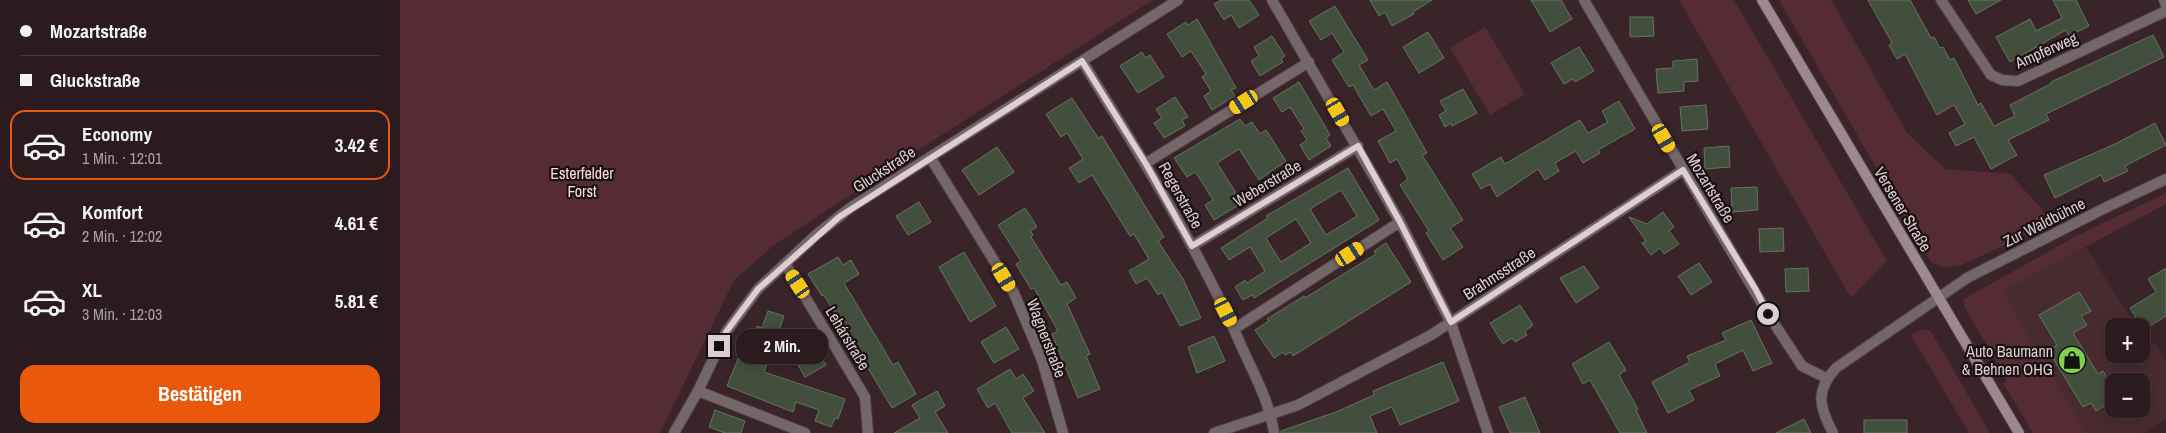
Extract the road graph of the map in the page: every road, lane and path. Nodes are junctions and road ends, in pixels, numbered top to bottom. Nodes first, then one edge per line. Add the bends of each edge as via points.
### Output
1 (1178, 0) edge
2 (1272, 0) edge
3 (1584, 0) edge
4 (1762, 0) edge
5 (1941, 0) edge
6 (2164, 0) edge
7 (2166, 5) edge
8 (2166, 11) edge
9 (1082, 61) junction
10 (1309, 62) junction
11 (1358, 146) junction
12 (930, 157) junction
13 (1146, 164) junction
14 (1683, 170) junction
15 (2166, 179) edge
16 (1400, 222) junction
17 (1192, 246) junction
18 (786, 265) junction
19 (1938, 296) junction
20 (1451, 322) junction
21 (1234, 329) junction
22 (1826, 378) junction
23 (698, 391) junction
24 (1272, 415) junction
25 (674, 433) edge
26 (804, 433) edge
27 (868, 433) edge
28 (1063, 433) edge
29 (1214, 433) edge
30 (1274, 433) edge
31 (1488, 433) edge
32 (1833, 433) edge
33 (2018, 433) edge

1 - 9 street, Gluckstraße
2 - 10 street
3 - 14 street, Mozartstraße
4 - 19 street, Versener Straße
5 - 8 street, Ampferweg via 1991,75 2002,80 2018,80
6 - 7 street
9 - 12 street, Gluckstraße
9 - 13 street, Regerstraße
10 - 11 street
10 - 13 street
11 - 16 street
11 - 17 street, Weberstraße
12 - 18 street, Gluckstraße via 850,208
12 - 28 street, Wagnerstraße via 1014,293 1042,360
13 - 17 street, Regerstraße
14 - 20 street, Brahmsstraße
14 - 22 street, Mozartstraße via 1802,366
15 - 19 street, Zur Waldbühne via 2022,249
16 - 20 street
16 - 21 street
17 - 21 street, Regerstraße
18 - 23 street, Gluckstraße via 758,289 726,332
18 - 27 street, Lehárstraße via 865,397
19 - 22 street
19 - 33 street, Versener Straße
20 - 24 street, Brahmsstraße via 1298,405
20 - 31 street
21 - 24 street, Regerstraße
22 - 32 street via 1821,403
23 - 25 street, Gluckstraße
23 - 26 street
24 - 29 street, Brahmsstraße
24 - 30 street, Regerstraße

